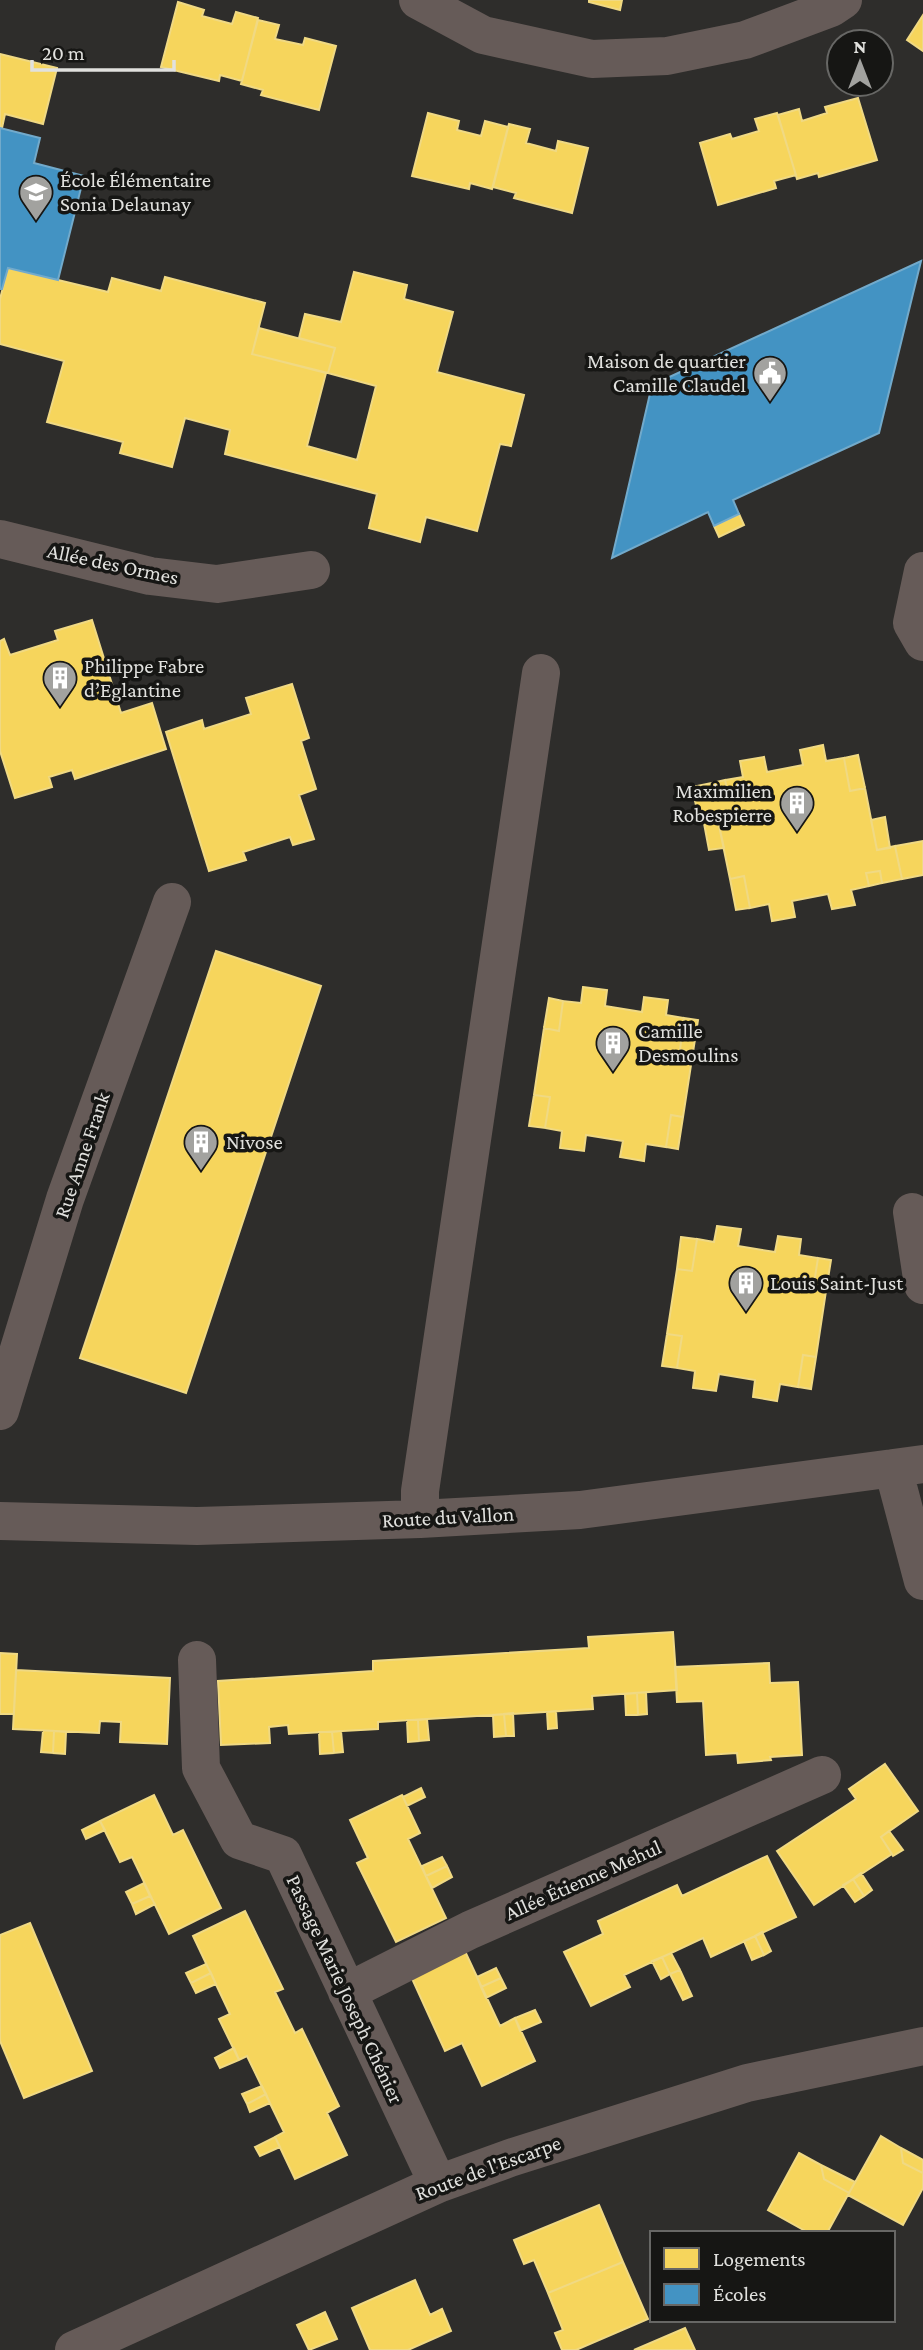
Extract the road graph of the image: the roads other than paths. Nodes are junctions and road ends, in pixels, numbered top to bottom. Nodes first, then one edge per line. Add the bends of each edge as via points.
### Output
1 (418, 0) edge
2 (843, 0) edge
3 (0, 539) edge
4 (311, 570) dead end
5 (923, 570) edge
6 (918, 632) edge
7 (541, 673) dead end
8 (172, 902) dead end
9 (912, 1212) dead end
10 (923, 1285) edge
11 (0, 1411) edge
12 (908, 1466) edge
13 (420, 1519) junction
14 (0, 1521) edge
15 (923, 1581) edge
16 (197, 1660) dead end
17 (822, 1775) dead end
18 (347, 1992) junction
19 (923, 2046) edge
20 (438, 2184) junction
21 (74, 2350) edge

1 - 2 street via 483,35 592,59 667,56 745,40
3 - 4 street, Allée des Ormes via 150,576 217,584
5 - 6 street
7 - 13 street via 420,1491
8 - 11 street, Rue Anne Frank via 65,1199
9 - 10 street
12 - 13 street, Route du Vallon via 580,1510
12 - 15 street
13 - 14 street, Route du Vallon via 197,1527
16 - 18 street, Passage Marie Joseph Chénier via 201,1768 239,1840 283,1855
17 - 18 street, Allée Étienne Mehul via 470,1930
18 - 20 street, Passage Marie Joseph Chénier
19 - 20 street, Route de l'Escarpe via 747,2083
20 - 21 street, Route de l'Escarpe

